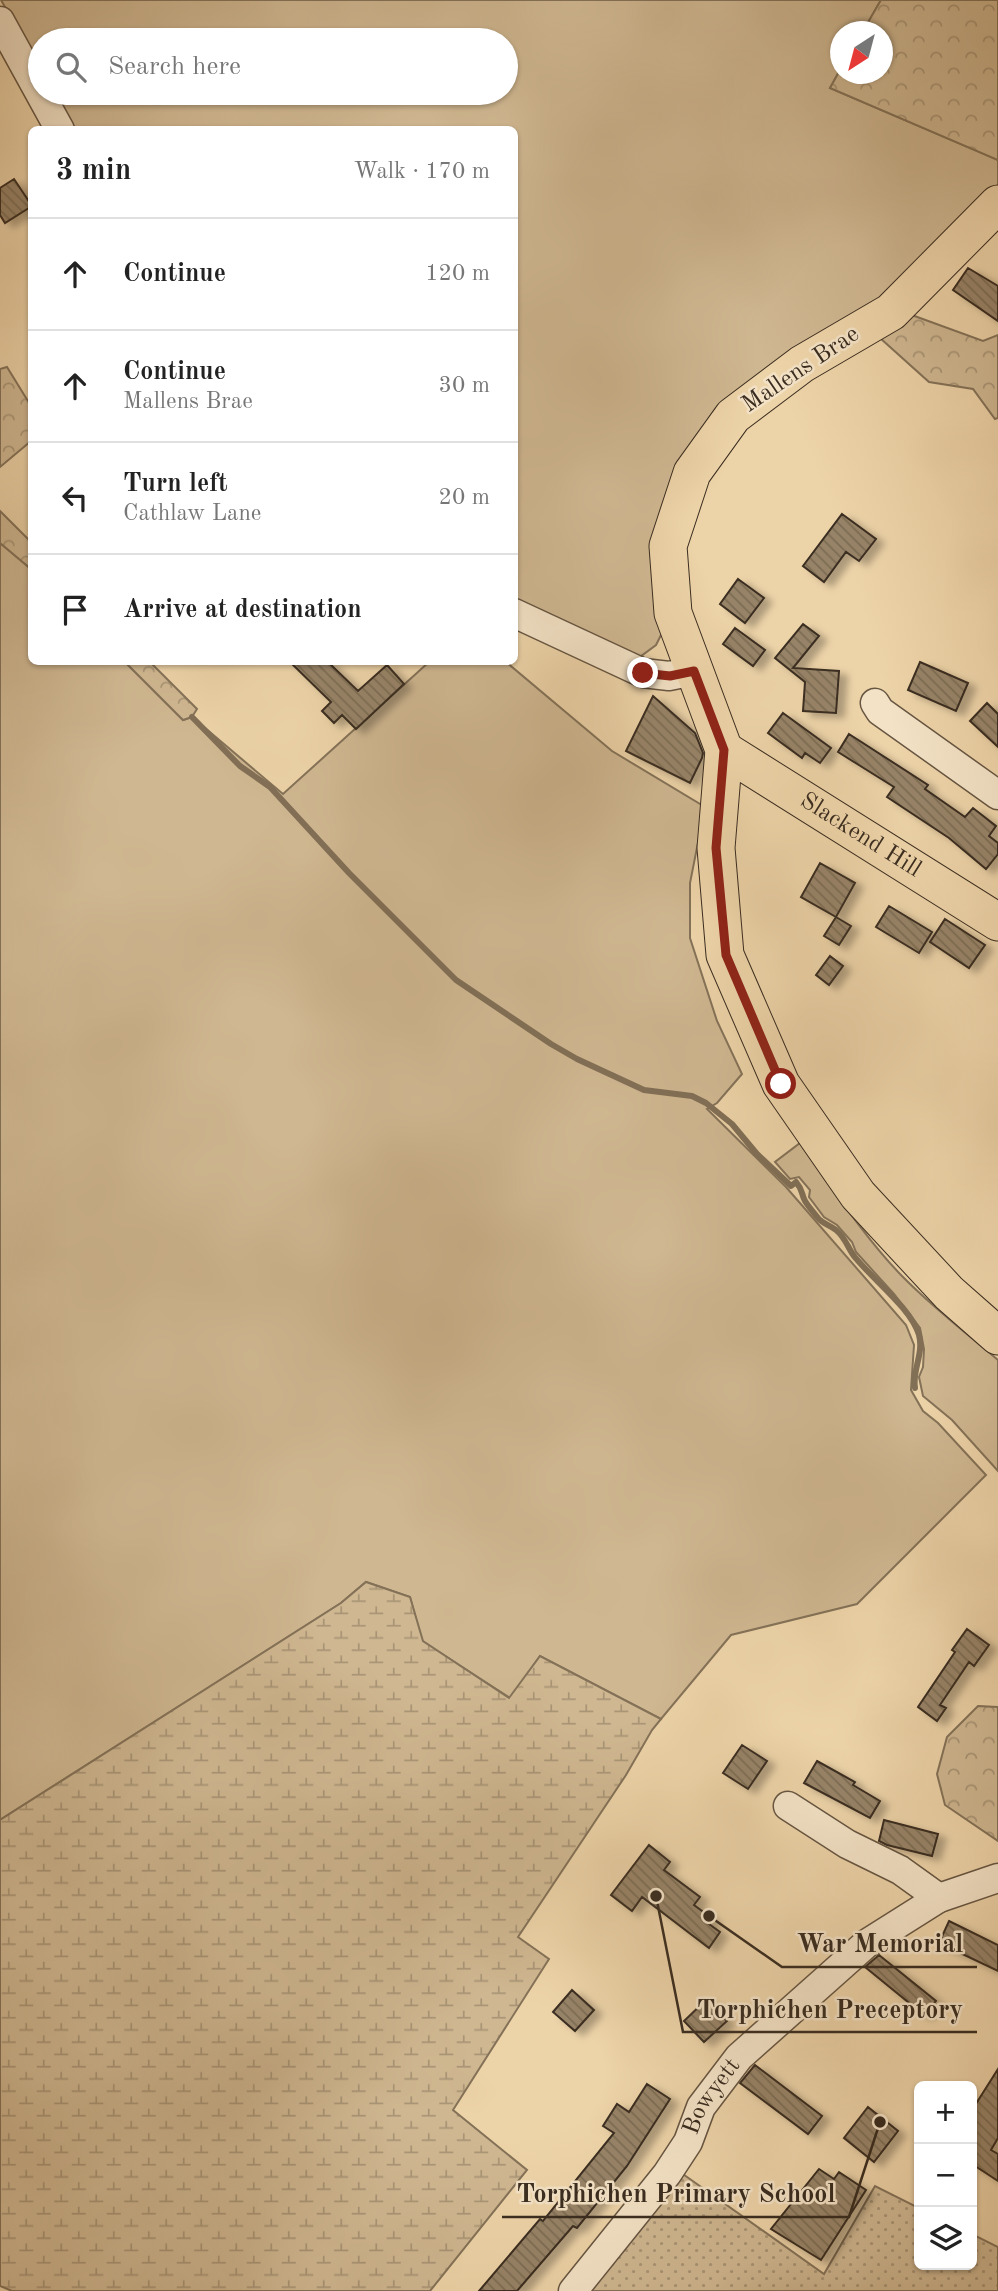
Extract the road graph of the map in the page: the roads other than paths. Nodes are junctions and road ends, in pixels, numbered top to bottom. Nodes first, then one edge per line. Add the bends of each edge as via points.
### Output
1 (0, 21) edge
2 (28, 72) edge
3 (46, 105) edge
4 (58, 126) edge
5 (998, 204) edge
6 (518, 614) edge
7 (694, 671) junction
8 (875, 703) dead end
9 (724, 750) junction
10 (998, 795) edge
11 (998, 922) edge
12 (998, 1336) edge
13 (788, 1806) dead end
14 (998, 1878) edge
15 (939, 1898) junction
16 (573, 2291) edge

1 - 2 street
3 - 4 street
5 - 7 main road, Mallens Brae via 891,312 802,364 733,416 692,473 668,546 673,613
6 - 7 street via 643,673 670,676
7 - 9 main road, Mallens Brae
8 - 10 street
9 - 11 main road, Slackend Hill
9 - 12 main road via 716,848 726,955 781,1084 858,1195 949,1293
13 - 15 street via 847,1844 900,1870
14 - 15 street, Bowyett
15 - 16 street, Bowyett via 866,1944 739,2057 701,2107 688,2142 667,2174

